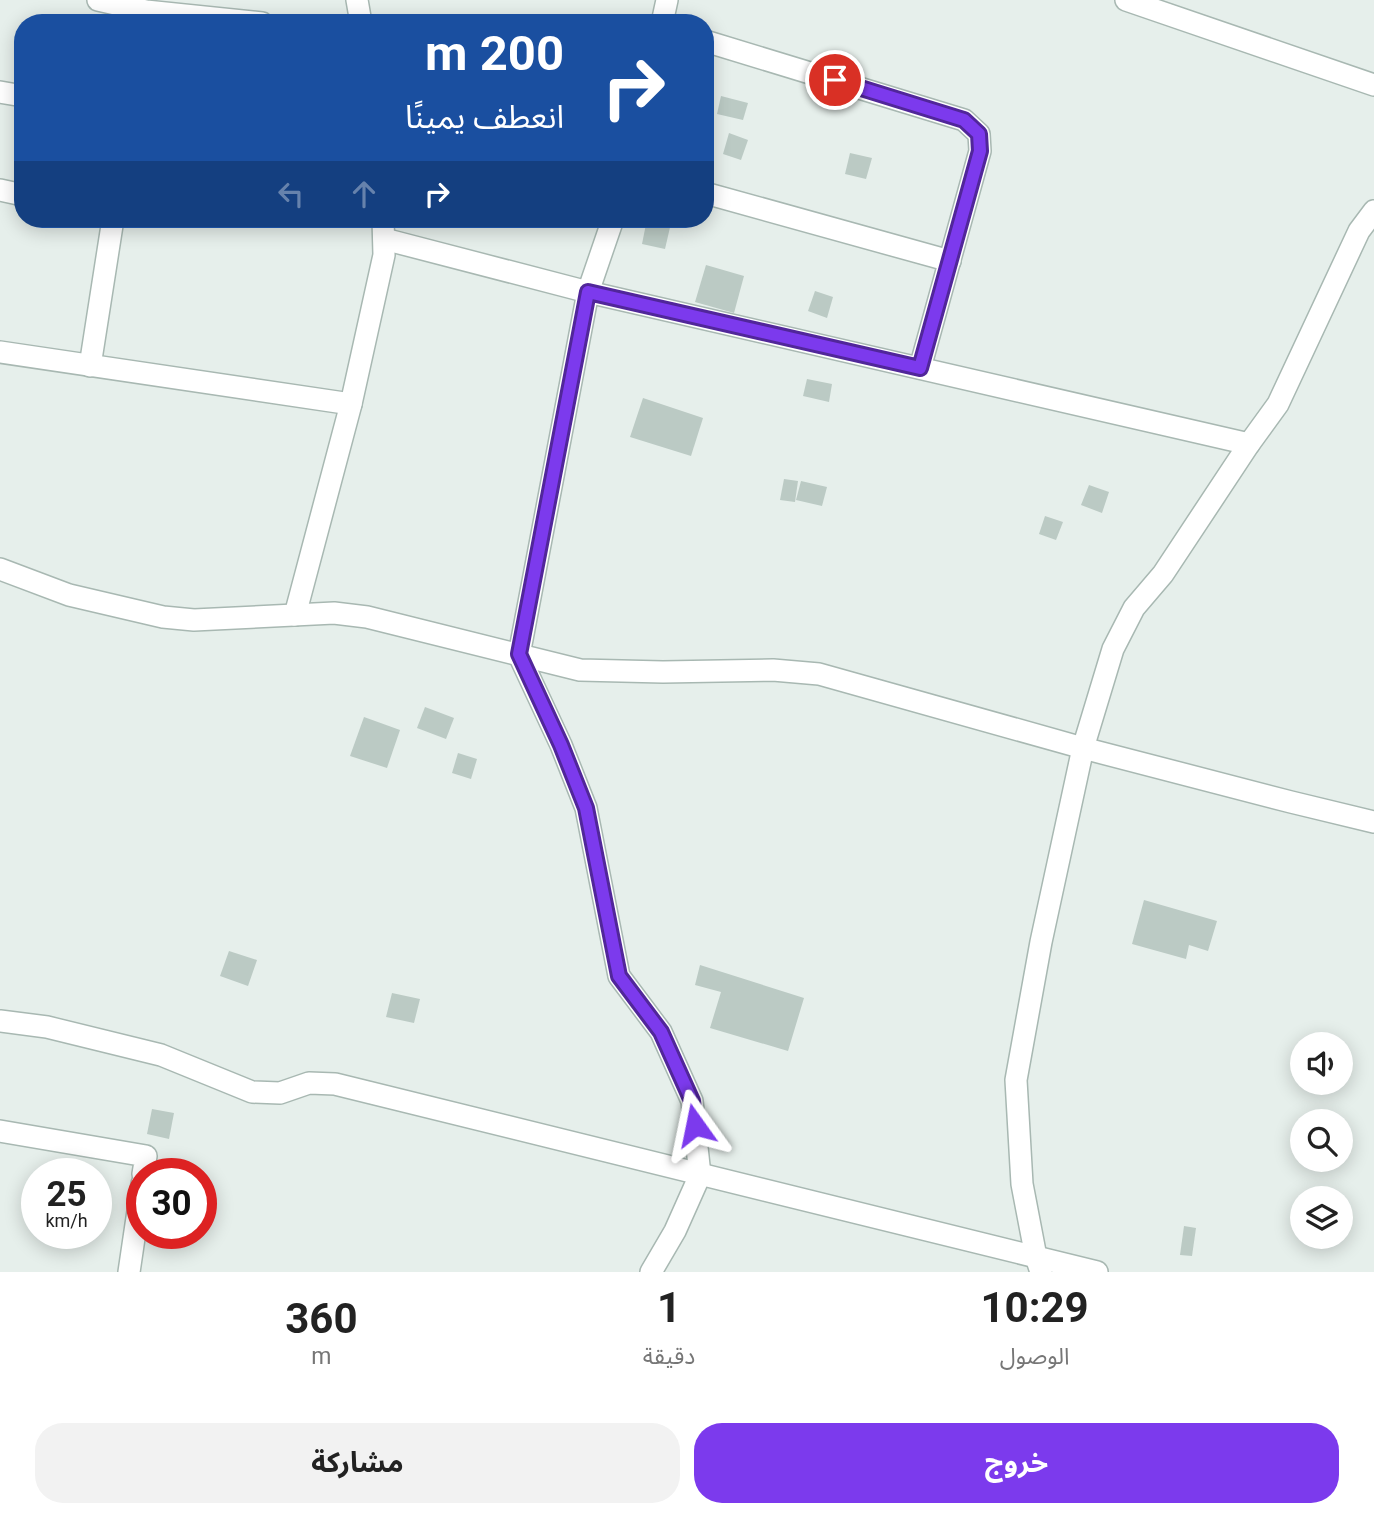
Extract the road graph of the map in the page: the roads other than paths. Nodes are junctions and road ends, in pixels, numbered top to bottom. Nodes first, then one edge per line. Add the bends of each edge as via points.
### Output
1 (98, 0) edge
2 (1126, 0) edge
3 (137, 14) edge
4 (714, 44) edge
5 (1374, 85) edge
6 (714, 195) edge
7 (1374, 211) edge
8 (112, 228) edge
9 (610, 228) edge
10 (383, 229) edge
11 (950, 261) junction
12 (588, 292) junction
13 (0, 352) edge
14 (90, 366) junction
15 (920, 368) junction
16 (351, 404) junction
17 (1249, 444) junction
18 (0, 569) edge
19 (295, 615) junction
20 (519, 654) junction
21 (1083, 748) junction
22 (1374, 822) edge
23 (0, 1021) edge
24 (0, 1131) edge
25 (146, 1158) edge
26 (700, 1175) junction
27 (133, 1249) edge
28 (1039, 1265) edge
29 (130, 1272) edge
30 (651, 1272) edge
31 (1097, 1272) edge

1 - 3 street
2 - 5 street
4 - 11 street via 964,120 979,134 980,151
6 - 11 street
7 - 17 street via 1359,231 1278,404
8 - 14 street
9 - 12 street
10 - 12 street
10 - 16 street via 384,255
11 - 15 street
12 - 15 street
12 - 20 street
13 - 14 street
14 - 16 street
15 - 17 street
16 - 19 street
17 - 21 street via 1163,574 1134,608 1113,649
18 - 19 street via 69,595 163,617
19 - 20 street via 334,612 367,617
20 - 21 street via 580,670 818,674
20 - 26 street via 586,808 619,976 661,1032 692,1101
21 - 22 street
21 - 28 street via 1016,1080 1022,1184
23 - 26 street via 47,1027 161,1055 252,1092 280,1093 309,1083 335,1084
24 - 25 street
26 - 28 street
26 - 30 street via 676,1231
27 - 29 street
28 - 31 street

